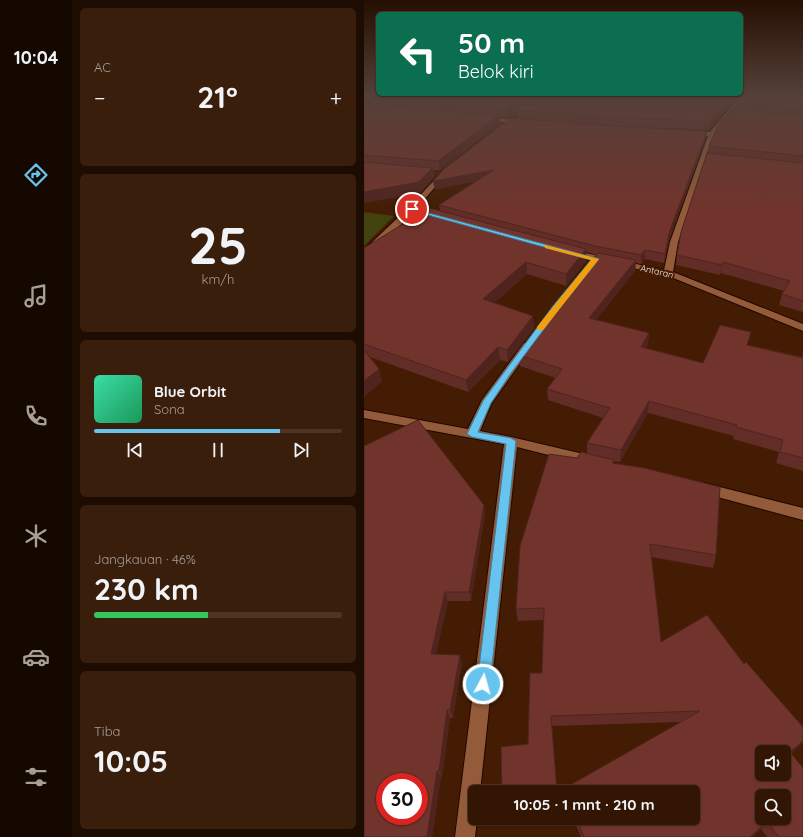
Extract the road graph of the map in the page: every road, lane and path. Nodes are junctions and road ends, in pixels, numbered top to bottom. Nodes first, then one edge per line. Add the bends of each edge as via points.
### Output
1 (712, 134) edge
2 (434, 173) edge
3 (412, 209) junction
4 (450, 220) edge
5 (564, 251) edge
6 (364, 255) edge
7 (595, 259) junction
8 (585, 271) edge
9 (668, 272) junction
10 (803, 328) edge
11 (534, 337) edge
12 (364, 414) edge
13 (472, 434) junction
14 (511, 441) junction
15 (604, 464) edge
16 (688, 484) edge
17 (803, 514) edge
18 (465, 837) edge

1 - 9 street via 707,158 674,242
2 - 3 street via 445,172
3 - 4 street
3 - 6 street
5 - 7 street, Antaran
7 - 8 street
7 - 9 street, Antaran
9 - 10 street, Antaran
11 - 13 street via 486,403
12 - 13 street
13 - 14 street
14 - 15 street
14 - 18 street
16 - 17 street

